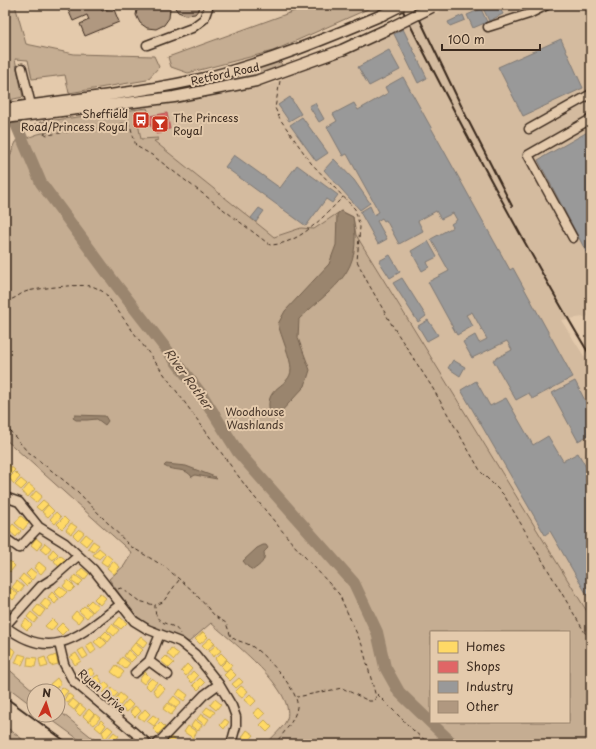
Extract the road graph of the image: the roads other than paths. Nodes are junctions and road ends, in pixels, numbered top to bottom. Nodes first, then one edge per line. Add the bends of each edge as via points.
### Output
1 (209, 5) edge
2 (402, 5) edge
3 (547, 5) edge
4 (434, 6) edge
5 (488, 27) dead end
6 (147, 45) dead end
7 (22, 68) dead end
8 (591, 94) edge
9 (5, 109) edge
10 (26, 110) junction
11 (5, 118) edge
12 (591, 118) edge
13 (529, 128) dead end
14 (573, 238) dead end
15 (5, 497) edge
16 (39, 526) junction
17 (5, 538) edge
18 (78, 556) junction
19 (121, 604) junction
20 (5, 626) edge
21 (160, 634) junction
22 (59, 643) junction
23 (150, 660) junction
24 (135, 673) dead end
25 (168, 675) dead end
26 (219, 684) junction
27 (148, 744) edge
28 (157, 744) edge
29 (231, 744) edge

1 - 6 street via 204,20 192,28
2 - 10 main road, Retford Road, bridge via 285,55 208,77
3 - 5 street via 529,14
4 - 10 main road, Retford Road, bridge via 342,50 256,81 174,97
7 - 10 street
8 - 13 street
9 - 10 main road, Retford Road
10 - 11 main road, Retford Road
12 - 14 street via 528,155
15 - 16 street via 23,506
16 - 17 street via 19,548
16 - 18 street
18 - 19 street via 93,569
18 - 20 street via 41,586
19 - 21 street via 134,621
19 - 22 street via 88,629
20 - 22 street via 33,644
21 - 23 street
21 - 26 street via 180,642 195,654
22 - 27 street, Ryan Drive via 64,664 73,681
23 - 24 street
23 - 25 street
26 - 28 street via 204,695
26 - 29 street via 236,717

